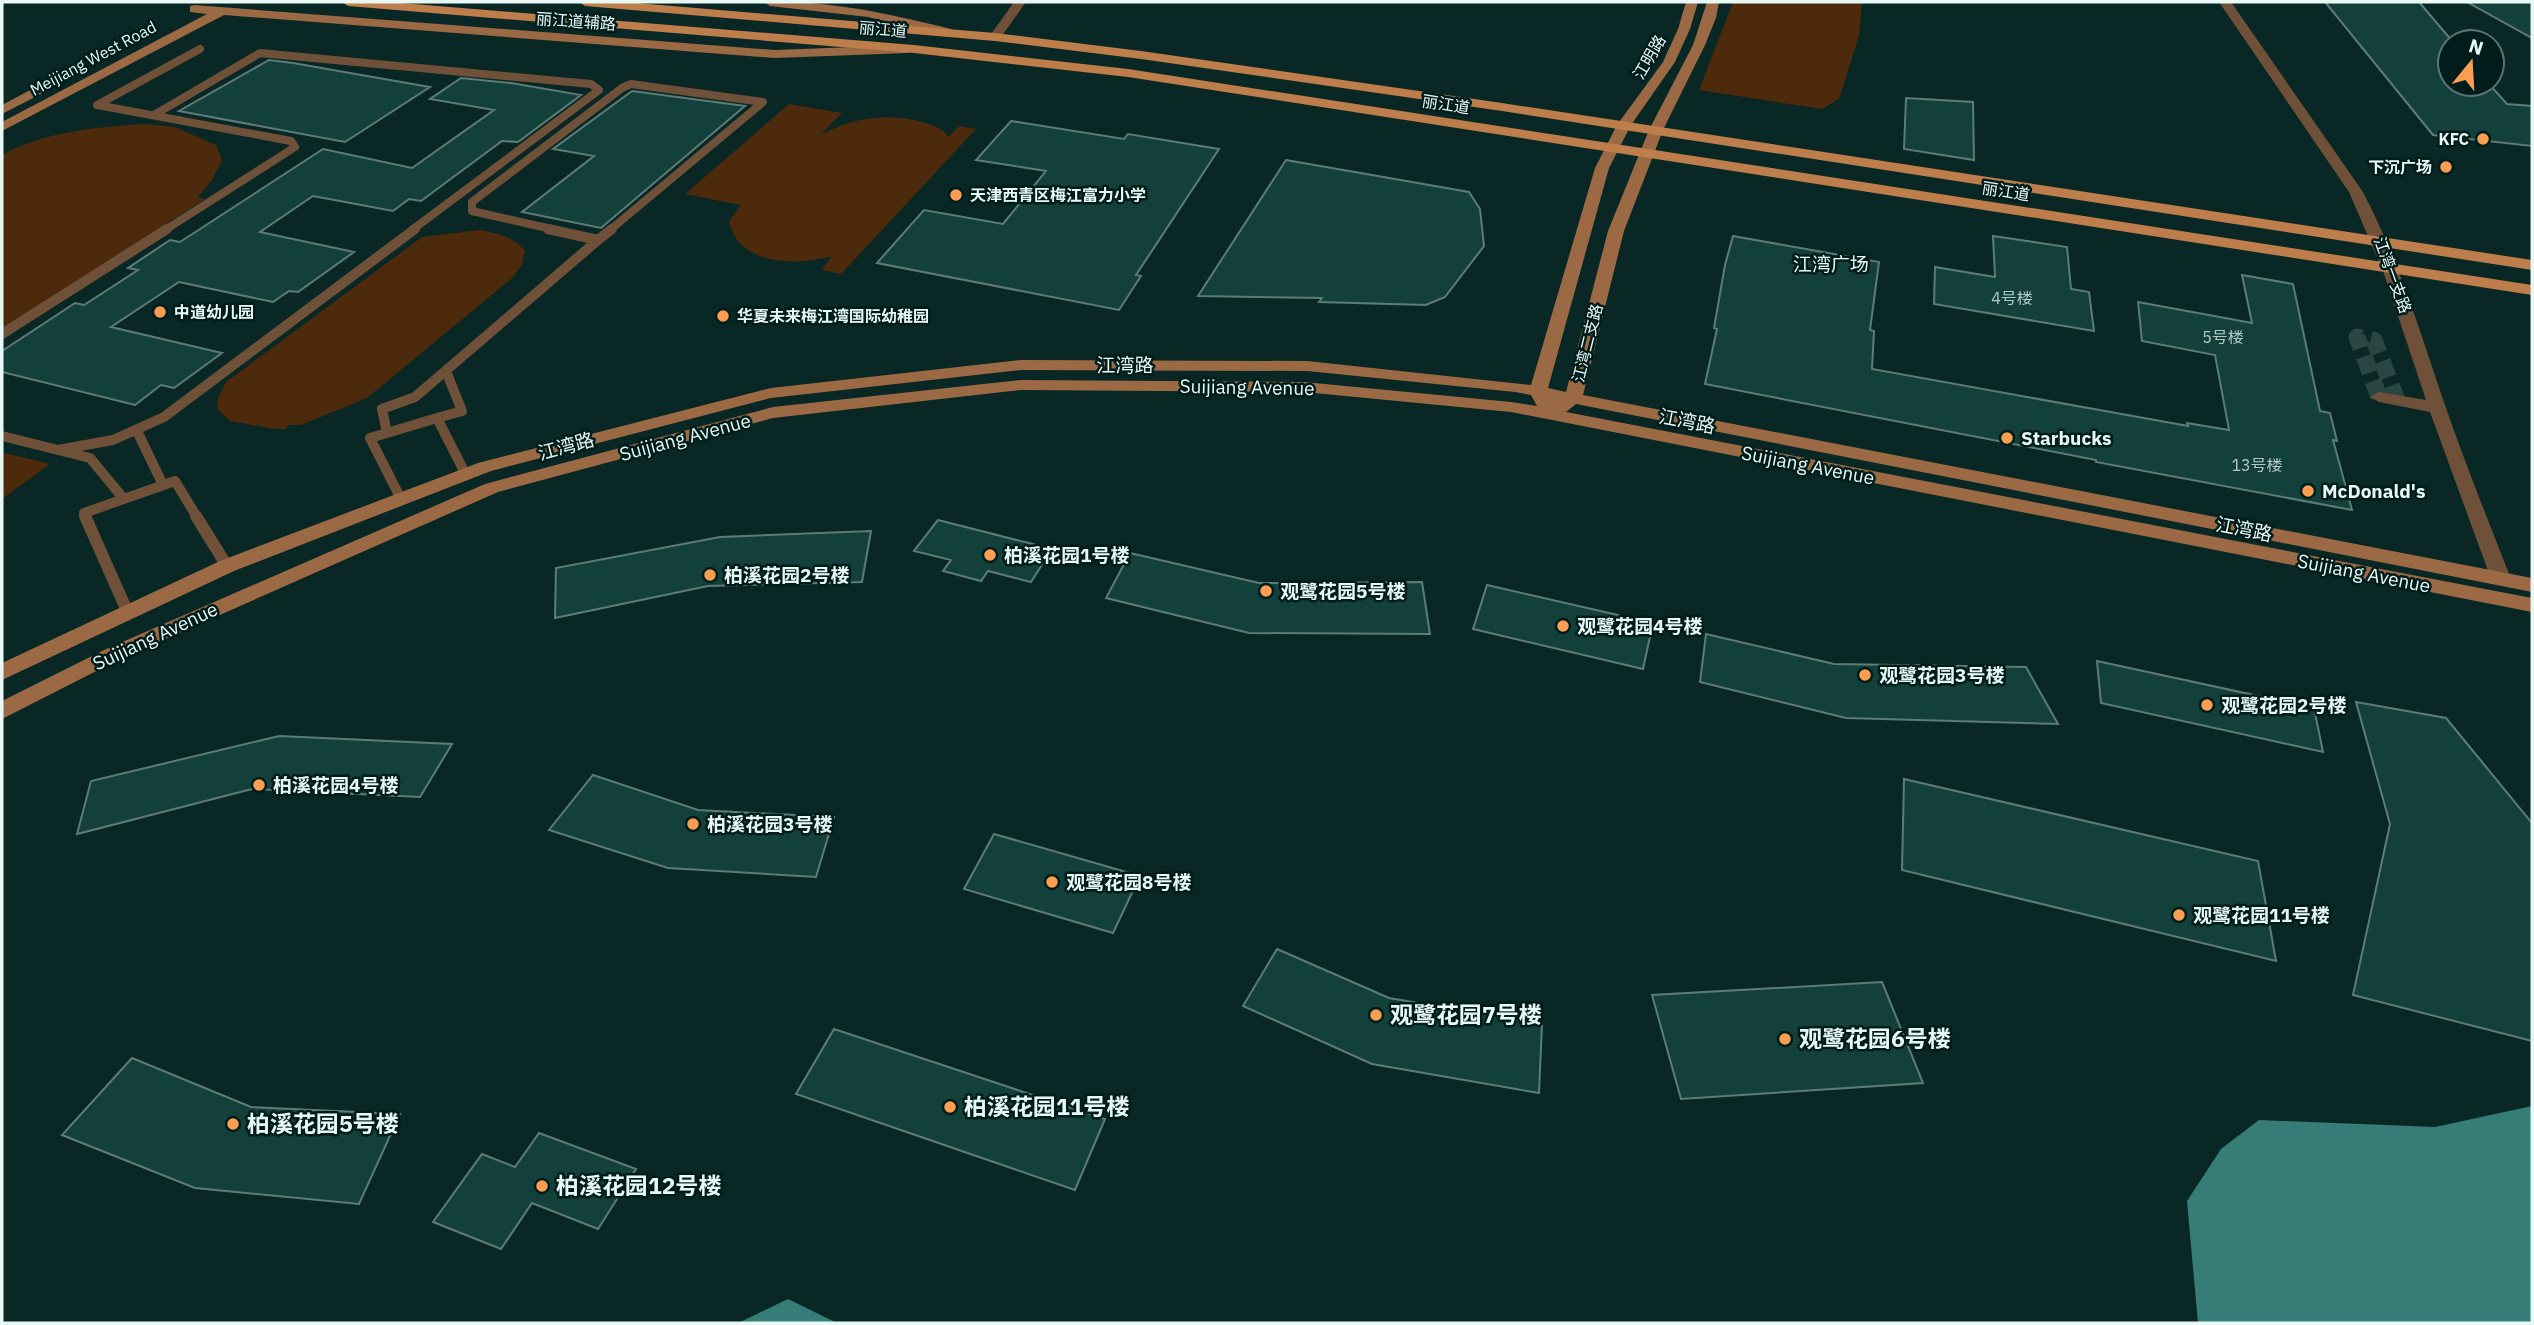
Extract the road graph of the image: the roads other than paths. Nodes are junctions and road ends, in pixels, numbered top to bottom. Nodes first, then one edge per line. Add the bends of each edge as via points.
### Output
1 (208, 2) edge
2 (238, 2) edge
3 (348, 2) edge
4 (585, 2) edge
5 (770, 2) edge
6 (1020, 2) edge
7 (1692, 2) edge
8 (1713, 2) edge
9 (2225, 2) edge
10 (222, 10) junction
11 (947, 32) junction
12 (995, 37) junction
13 (200, 49) dead end
14 (914, 49) junction
15 (73, 72) dead end
16 (2, 110) edge
17 (154, 115) junction
18 (1624, 125) junction
19 (2, 127) edge
20 (1656, 130) junction
21 (1612, 148) junction
22 (1647, 153) junction
23 (598, 240) junction
24 (2381, 241) junction
25 (2532, 265) edge
26 (2391, 268) junction
27 (2532, 290) edge
28 (2, 334) edge
29 (446, 371) junction
30 (1538, 392) junction
31 (2379, 397) dead end
32 (1573, 398) junction
33 (2437, 408) junction
34 (1550, 415) junction
35 (437, 418) junction
36 (138, 433) junction
37 (387, 433) junction
38 (2, 436) edge
39 (58, 450) junction
40 (466, 475) junction
41 (163, 485) junction
42 (124, 499) junction
43 (401, 499) junction
44 (227, 566) junction
45 (2501, 579) junction
46 (2532, 585) edge
47 (2532, 605) edge
48 (128, 613) junction
49 (2, 672) edge
50 (2, 711) edge

1 - 10 main road, 丽江道辅路 via 188,12
2 - 10 main road, Meijiang West Road
3 - 14 main road, 丽江道
4 - 11 main road, 丽江道
5 - 11 main road via 868,13
6 - 12 street
7 - 18 main road, 江明路 via 1669,62
8 - 20 main road, 江明路 via 1699,45
9 - 24 street, 江湾一支路 via 2356,192
10 - 14 main road, 丽江道辅路 via 775,54
10 - 19 main road, Meijiang West Road
11 - 12 main road, 丽江道
12 - 18 main road, 丽江道
13 - 17 lane via 97,105
14 - 21 main road, 丽江道 via 1128,72
15 - 16 main road, Meijiang West Road
17 - 28 lane via 291,141 295,146
17 - 36 lane via 260,53 591,84 599,90
18 - 20 main road, 丽江道
18 - 21 main road, 江湾二支路
20 - 22 main road, 江湾二支路
20 - 24 main road, 丽江道
21 - 22 main road, 丽江道
21 - 30 main road, 江湾二支路 via 1602,168
22 - 26 main road, 丽江道
22 - 32 main road, 江湾二支路 via 1616,231
23 - 23 lane via 472,211 471,202 631,84 763,103
23 - 29 lane
24 - 25 main road, 丽江道
24 - 26 street, 江湾一支路
26 - 27 main road, 丽江道
26 - 33 street, 江湾一支路
29 - 35 lane via 462,411
29 - 37 lane via 415,397 382,409
30 - 32 main road, 江湾路
30 - 34 main road
30 - 40 main road, 江湾路 via 1307,366 1020,365 771,393
31 - 33 street
32 - 34 main road, 江湾二支路
32 - 45 main road, 江湾路
33 - 45 street, 江湾一支路
34 - 47 main road, Suijiang Avenue
34 - 50 main road, Suijiang Avenue via 1511,407 1304,387 1033,385 774,413 492,488 111,655
35 - 37 lane
35 - 40 lane
36 - 39 lane via 100,445
36 - 41 lane
37 - 43 lane via 370,438
38 - 39 lane
39 - 42 lane via 90,458
40 - 43 main road, 江湾路
41 - 42 lane
41 - 44 lane via 174,481
42 - 48 lane via 84,513
43 - 44 main road, 江湾路
44 - 48 main road, 江湾路
45 - 46 main road, 江湾路
48 - 49 main road, 江湾路

